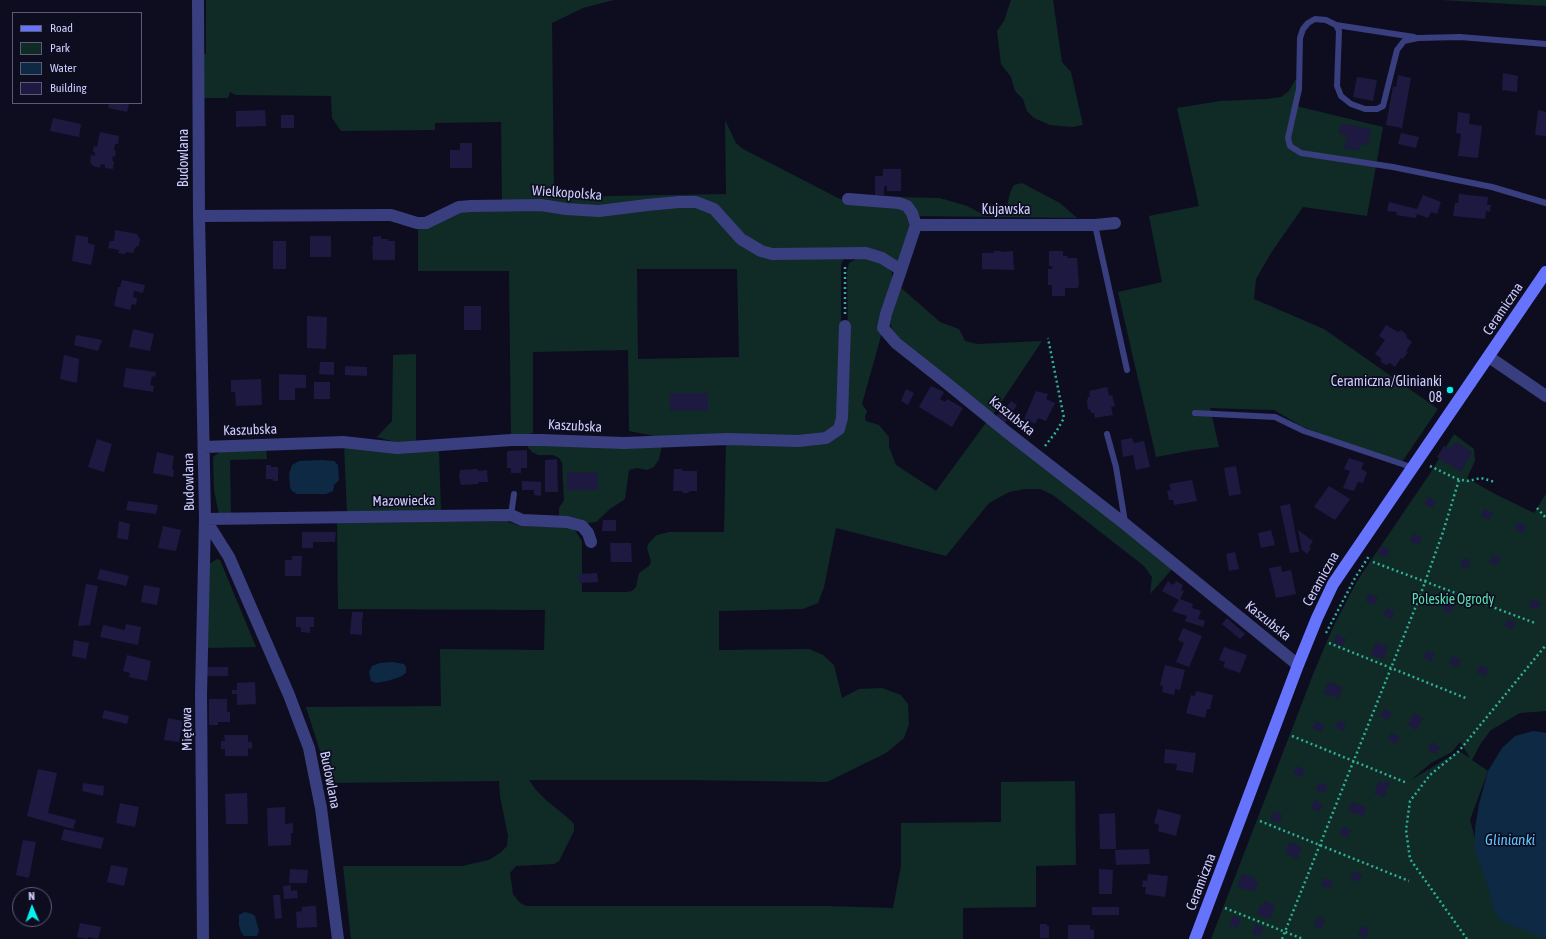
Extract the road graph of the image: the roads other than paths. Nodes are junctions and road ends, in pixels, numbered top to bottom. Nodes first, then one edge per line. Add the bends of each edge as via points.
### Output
1 (198, 0) edge
2 (1336, 25) junction
3 (1418, 38) junction
4 (1546, 44) edge
5 (848, 199) dead end
6 (1546, 203) edge
7 (199, 216) junction
8 (1115, 223) dead end
9 (916, 225) junction
10 (1095, 225) junction
11 (900, 270) junction
12 (1546, 272) edge
13 (845, 326) road end
14 (1489, 357) junction
15 (1127, 370) dead end
16 (1546, 396) edge
17 (1195, 413) dead end
18 (1107, 434) dead end
19 (204, 447) junction
20 (1414, 468) junction
21 (514, 494) dead end
22 (512, 515) junction
23 (205, 518) junction
24 (1125, 524) junction
25 (591, 542) dead end
26 (1298, 665) junction
27 (203, 939) edge
28 (338, 939) edge
29 (1196, 939) edge

1 - 7 street, Budowlana
2 - 3 lane
2 - 3 lane via 1339,31 1337,86 1341,96 1351,104 1365,108 1377,109 1383,106 1397,50 1404,41
2 - 6 lane via 1326,20 1315,19 1303,29 1300,38 1299,89 1288,138 1290,146 1301,153 1393,167 1492,187
3 - 4 lane via 1479,38
5 - 9 street via 899,203 912,213
7 - 11 street, Wielkopolska via 386,215 426,223 459,207 471,206 541,204 599,211 696,202 714,209 741,239 761,251 772,254 866,253 882,258
7 - 19 street, Budowlana
8 - 10 street, Kujawska
9 - 10 street, Kujawska
9 - 11 street
10 - 15 lane
11 - 24 street, Kaszubska via 884,328 896,343
12 - 14 street, Ceramiczna
13 - 19 street, Kaszubska via 842,418 839,429 826,438 798,441 727,439 611,443 511,440 397,448 342,442
14 - 16 street
14 - 20 street, Ceramiczna
17 - 20 lane via 1275,417 1304,431
18 - 24 lane via 1116,468
19 - 23 street, Budowlana
20 - 26 street, Ceramiczna via 1333,584
21 - 22 lane
22 - 23 street, Mazowiecka
22 - 25 street, Mazowiecka via 522,520 567,522 582,526
23 - 27 street, Miętowa via 202,694
23 - 28 street, Budowlana via 229,557 289,695 309,748 322,816
24 - 26 street, Kaszubska
26 - 29 street, Ceramiczna

